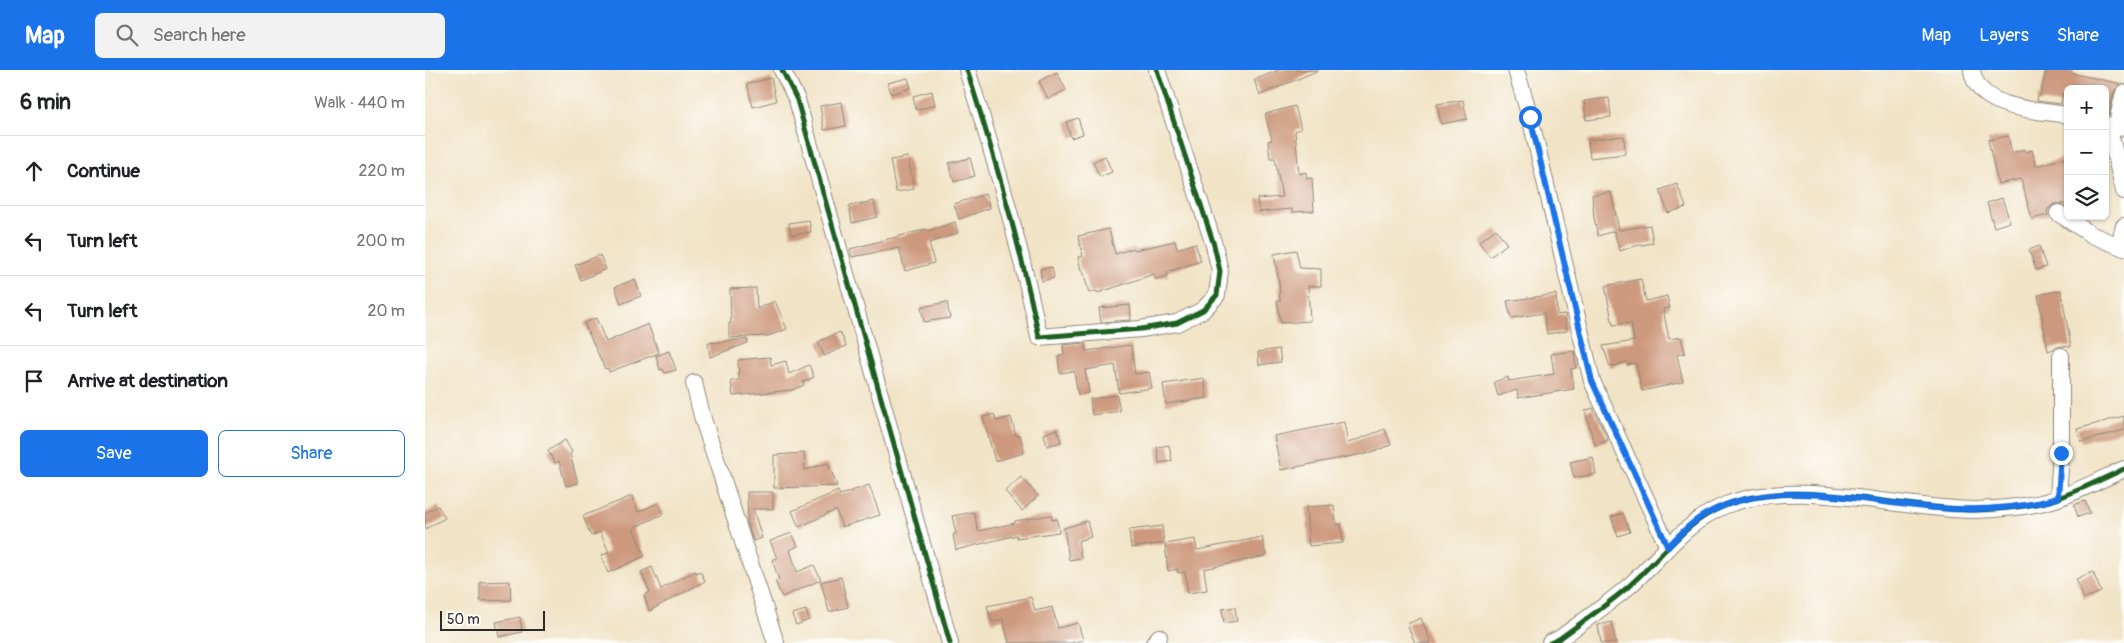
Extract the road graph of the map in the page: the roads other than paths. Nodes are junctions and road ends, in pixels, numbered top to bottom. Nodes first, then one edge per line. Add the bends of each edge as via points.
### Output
1 (782, 70) edge
2 (967, 70) edge
3 (1157, 70) edge
4 (1516, 70) edge
5 (1972, 70) edge
6 (2124, 93) edge
7 (2064, 114) edge
8 (2114, 127) edge
9 (2124, 191) edge
10 (2058, 213) dead end
11 (2124, 226) edge
12 (2124, 248) edge
13 (2061, 356) dead end
14 (694, 383) dead end
15 (2124, 469) edge
16 (2058, 498) junction
17 (1668, 547) junction
18 (1555, 641) edge
19 (776, 643) edge
20 (950, 643) edge
21 (1576, 643) edge

1 - 20 street via 797,100
2 - 3 street via 1006,200 1039,337 1177,323 1203,310 1217,295 1220,270 1214,245
4 - 17 street via 1592,381
5 - 7 street via 1975,83 2002,104
6 - 8 street
8 - 9 street via 2111,132
10 - 12 street via 2092,235
11 - 12 street via 2121,238
13 - 16 street
14 - 19 street
15 - 16 street
16 - 17 street via 2035,504 1977,510 1780,494 1748,498 1711,511 1688,526
17 - 18 street via 1629,586
18 - 21 street

